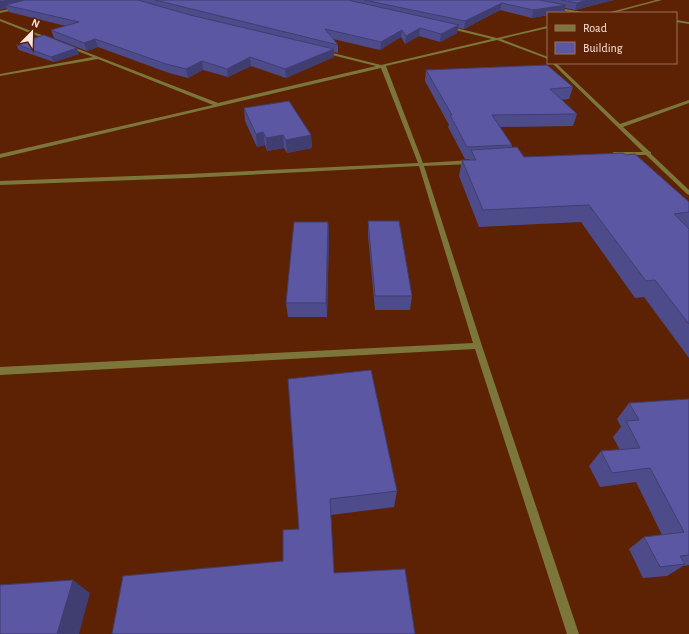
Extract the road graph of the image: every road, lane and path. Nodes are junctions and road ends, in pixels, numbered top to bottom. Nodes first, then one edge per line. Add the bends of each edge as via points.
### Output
1 (660, 0) edge
2 (546, 6) edge
3 (20, 7) edge
4 (0, 12) edge
5 (577, 12) edge
6 (613, 12) edge
7 (0, 20) edge
8 (677, 20) edge
9 (689, 23) edge
10 (441, 26) edge
11 (547, 27) edge
12 (497, 39) junction
13 (56, 42) edge
14 (63, 44) edge
15 (323, 52) edge
16 (97, 58) junction
17 (547, 58) edge
18 (555, 64) edge
19 (384, 67) junction
20 (0, 75) edge
21 (689, 101) edge
22 (218, 105) junction
23 (620, 126) junction
24 (649, 153) junction
25 (610, 155) edge
26 (0, 156) edge
27 (476, 162) edge
28 (421, 164) junction
29 (0, 183) edge
30 (689, 193) edge
31 (478, 346) junction
32 (0, 371) edge
33 (573, 634) edge

1 - 6 street
2 - 5 street
3 - 4 street
7 - 13 street
8 - 9 street
10 - 12 street
11 - 12 street
12 - 17 street
12 - 19 street
14 - 16 street
15 - 19 street
16 - 20 street
16 - 22 street
18 - 23 street
19 - 22 street
19 - 28 street
21 - 23 street
22 - 26 street
23 - 24 street
24 - 25 street
24 - 30 street
27 - 28 street
28 - 29 street
28 - 31 street
31 - 32 street
31 - 33 street

